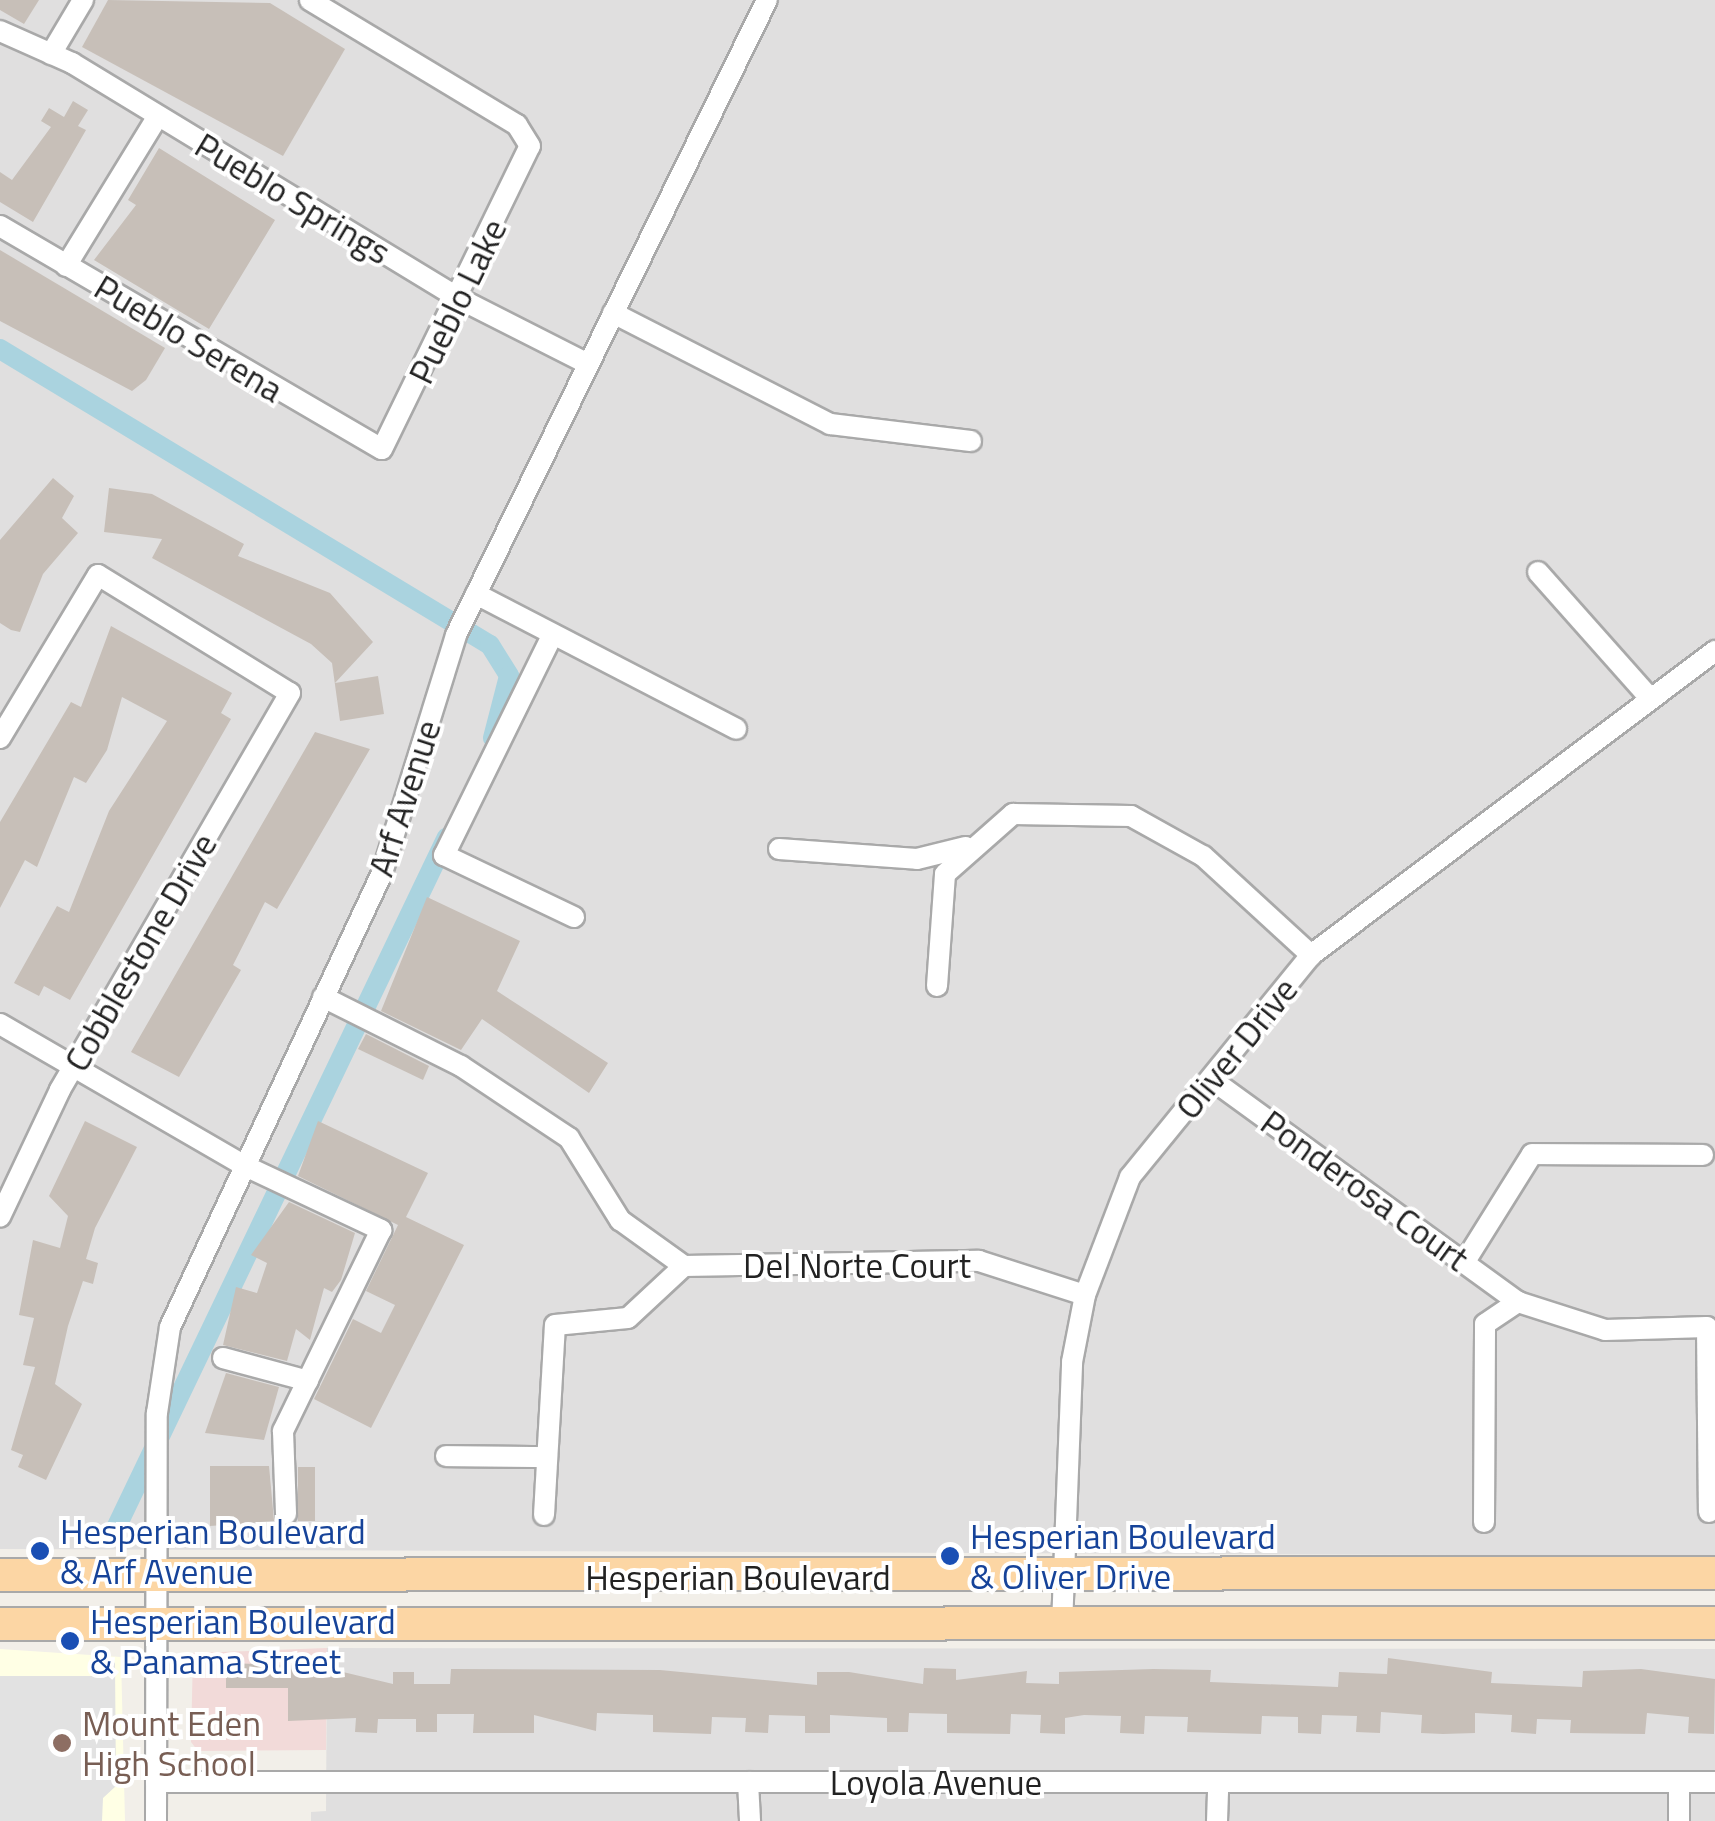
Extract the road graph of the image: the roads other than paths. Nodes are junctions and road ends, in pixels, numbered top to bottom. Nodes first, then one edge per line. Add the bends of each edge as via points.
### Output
1 (84, 0) edge
2 (310, 0) edge
3 (767, 0) edge
4 (0, 31) edge
5 (51, 54) junction
6 (158, 116) junction
7 (0, 226) edge
8 (66, 266) junction
9 (460, 298) junction
10 (613, 313) junction
11 (588, 364) junction
12 (971, 442) dead end
13 (378, 450) joint
14 (1538, 572) dead end
15 (476, 594) junction
16 (550, 640) junction
17 (1715, 651) edge
18 (1650, 697) junction
19 (736, 728) dead end
20 (0, 738) edge
21 (966, 847) junction
22 (779, 849) dead end
23 (574, 917) dead end
24 (1311, 955) junction
25 (937, 986) dead end
26 (323, 997) junction
27 (0, 1024) edge
28 (74, 1069) junction
29 (1211, 1079) junction
30 (1703, 1155) dead end
31 (242, 1165) junction
32 (0, 1217) edge
33 (1464, 1263) junction
34 (684, 1266) junction
35 (1085, 1295) junction
36 (1518, 1302) junction
37 (223, 1358) dead end
38 (308, 1381) junction
39 (446, 1456) dead end
40 (547, 1457) junction
41 (1709, 1512) dead end
42 (286, 1514) dead end
43 (544, 1515) dead end
44 (1484, 1522) dead end
45 (1715, 1573) edge
46 (0, 1575) edge
47 (156, 1576) junction
48 (1064, 1578) junction
49 (1715, 1622) edge
50 (0, 1624) edge
51 (156, 1625) junction
52 (1062, 1626) junction
53 (156, 1782) junction
54 (748, 1782) junction
55 (1218, 1782) junction
56 (1678, 1782) junction
57 (1715, 1782) edge
58 (156, 1821) edge
59 (750, 1821) edge
60 (1217, 1821) edge
61 (1679, 1821) edge

1 - 5 street
2 - 9 street, Pueblo Lake via 517,125 530,146
3 - 10 street, Arf Avenue
4 - 5 street, Pueblo Springs
5 - 6 street, Pueblo Springs
6 - 8 street
6 - 9 street, Pueblo Springs
7 - 8 street, Pueblo Serena
8 - 13 street, Pueblo Serena
9 - 11 street, Pueblo Springs
9 - 13 street, Pueblo Lake
10 - 11 street, Arf Avenue
10 - 12 street via 830,424
11 - 15 street, Arf Avenue
14 - 18 street
15 - 16 street
15 - 26 street, Arf Avenue via 387,860
16 - 19 street
16 - 23 street via 444,855
17 - 18 street, Oliver Drive
18 - 24 street, Oliver Drive
20 - 28 street, Cobblestone Drive via 98,575 290,693
21 - 22 street via 916,858
21 - 24 street via 1013,814 1132,816 1203,856
21 - 25 street via 945,874
24 - 29 street, Oliver Drive
26 - 31 street, Arf Avenue
26 - 34 street via 461,1066 570,1138 620,1220
27 - 28 street
28 - 31 street
28 - 32 street, Cobblestone Drive
29 - 33 street, Ponderosa Court
29 - 35 street, Oliver Drive via 1130,1176
30 - 33 street via 1532,1154
31 - 38 street via 381,1230
31 - 47 street, Arf Avenue via 184,1288 160,1368
33 - 36 street, Ponderosa Court
34 - 35 street, Del Norte Court via 979,1261
34 - 40 street via 628,1318 555,1325
35 - 48 street, Oliver Drive via 1072,1362
36 - 41 street, Ponderosa Court via 1605,1330 1707,1327
36 - 44 street via 1485,1324
37 - 38 street
38 - 42 street via 283,1431
39 - 40 street
40 - 43 street
45 - 48 main road, Hesperian Boulevard
46 - 47 main road, Hesperian Boulevard
47 - 48 main road, Hesperian Boulevard
47 - 51 street, Arf Avenue
48 - 52 street, Oliver Drive
49 - 52 main road, Hesperian Boulevard
50 - 51 main road, Hesperian Boulevard
51 - 52 main road, Hesperian Boulevard
51 - 53 street, Arf Avenue
53 - 54 street, Loyola Avenue
53 - 58 street, Arf Avenue
54 - 55 street, Loyola Avenue
54 - 59 street
55 - 56 street, Loyola Avenue
55 - 60 street
56 - 57 street, Loyola Avenue
56 - 61 street

